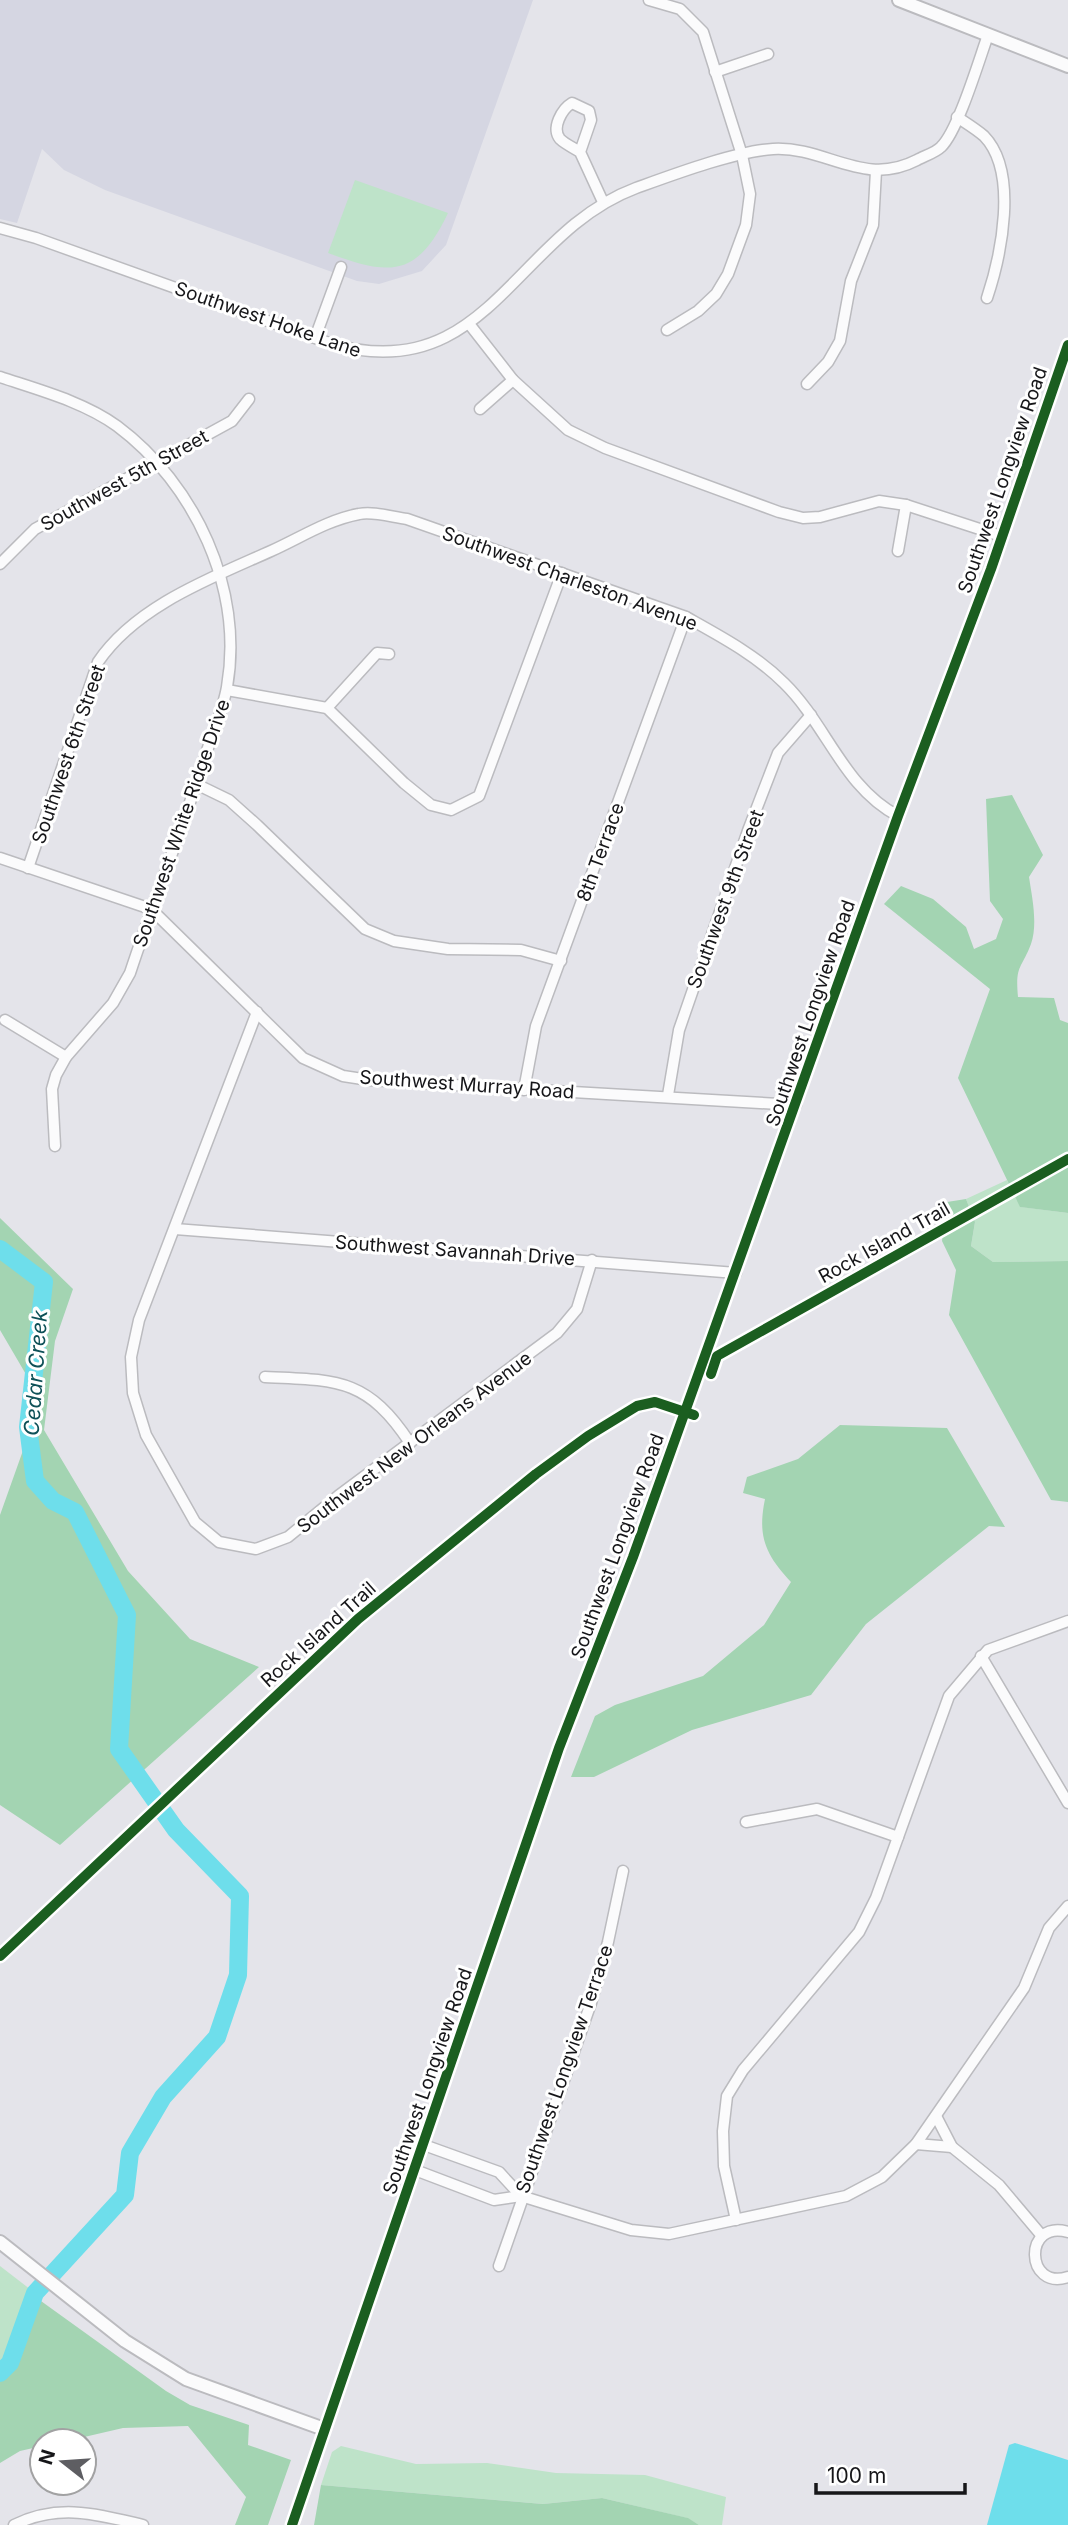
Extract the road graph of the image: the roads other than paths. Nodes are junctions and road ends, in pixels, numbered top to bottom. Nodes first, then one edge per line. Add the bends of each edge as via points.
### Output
1 (649, 0) edge
2 (899, 0) edge
3 (988, 35) junction
4 (768, 54) dead end
5 (1068, 66) edge
6 (715, 72) junction
7 (957, 117) junction
8 (580, 152) junction
9 (742, 155) junction
10 (876, 171) junction
11 (603, 202) junction
12 (0, 228) edge
13 (341, 267) dead end
14 (987, 298) dead end
15 (470, 325) junction
16 (667, 330) dead end
17 (315, 338) junction
18 (1068, 345) edge
19 (0, 377) edge
20 (513, 380) junction
21 (807, 384) dead end
22 (249, 399) dead end
23 (480, 409) dead end
24 (157, 463) junction
25 (906, 505) junction
26 (1001, 536) junction
27 (898, 551) dead end
28 (0, 564) edge
29 (562, 573) junction
30 (217, 574) junction
31 (685, 617) junction
32 (389, 654) dead end
33 (227, 690) junction
34 (327, 708) junction
35 (811, 715) junction
36 (197, 784) junction
37 (898, 816) junction
38 (0, 858) edge
39 (28, 868) junction
40 (151, 909) junction
41 (561, 961) junction
42 (257, 1012) junction
43 (5, 1020) dead end
44 (66, 1057) junction
45 (524, 1090) junction
46 (668, 1095) junction
47 (796, 1105) junction
48 (55, 1146) dead end
49 (174, 1229) junction
50 (592, 1260) junction
51 (736, 1273) junction
52 (265, 1377) dead end
53 (411, 1443) junction
54 (1068, 1621) edge
55 (981, 1656) junction
56 (1068, 1803) edge
57 (746, 1822) dead end
58 (898, 1837) junction
59 (622, 1871) dead end
60 (1068, 1906) edge
61 (936, 2116) junction
62 (916, 2144) junction
63 (424, 2146) junction
64 (952, 2147) junction
65 (415, 2170) junction
66 (521, 2196) junction
67 (736, 2220) junction
68 (1068, 2232) edge
69 (1042, 2236) junction
70 (0, 2242) edge
71 (499, 2266) dead end
72 (1068, 2277) edge
73 (324, 2429) junction
74 (14, 2525) edge
75 (143, 2525) edge
76 (292, 2525) edge

1 - 6 street via 680,9 694,21 708,44
2 - 3 main road
3 - 5 main road
3 - 7 street, Southwest Hoke Lane
4 - 6 street
6 - 9 street
7 - 10 street, Southwest Hoke Lane via 941,147 909,164
7 - 14 street via 985,137 998,161 1006,192
8 - 8 street via 591,120 589,111 572,103 562,112 556,129 559,137
8 - 11 street
9 - 10 street, Southwest Hoke Lane via 790,149
9 - 11 street, Southwest Hoke Lane
9 - 16 street via 751,194 746,225 728,274 698,311
10 - 21 street via 873,225 851,281 841,341
11 - 15 street, Southwest Hoke Lane via 565,232
12 - 17 street, Southwest Hoke Lane
13 - 17 street
15 - 17 street, Southwest Hoke Lane via 397,353 354,350
15 - 20 street
18 - 26 street, Southwest Longview Road
19 - 24 street, Southwest White Ridge Drive via 95,413
20 - 23 street
20 - 25 street via 568,430 779,512 803,518 879,501
22 - 24 street, Southwest 5th Street via 232,421
24 - 28 street, Southwest 5th Street via 35,529
24 - 30 street, Southwest White Ridge Drive via 202,527
25 - 26 street
25 - 27 street
26 - 37 street, Southwest Longview Road
29 - 30 street, Southwest Charleston Avenue via 407,519 362,513 323,525
29 - 31 street, Southwest Charleston Avenue
29 - 34 street via 479,796 451,810 431,805
30 - 33 street, Southwest White Ridge Drive via 230,639
30 - 39 street, Southwest 6th Street via 136,623 111,643 98,662
31 - 35 street, Southwest Charleston Avenue via 750,654 784,683
31 - 41 street, 8th Terrace
32 - 34 street via 377,653
33 - 34 street
33 - 36 street, Southwest White Ridge Drive
35 - 37 street, Southwest Charleston Avenue via 860,790
35 - 46 street, Southwest 9th Street via 778,753 749,828 679,1030
36 - 40 street, Southwest White Ridge Drive
36 - 41 street via 239,808 365,929 394,940 448,949 521,950
37 - 47 street, Southwest Longview Road
38 - 39 street, Southwest Murray Road
39 - 40 street, Southwest Murray Road
40 - 42 street, Southwest Murray Road
40 - 44 street, Southwest White Ridge Drive via 130,973 113,1003
41 - 45 street, 8th Terrace via 536,1026
42 - 45 street, Southwest Murray Road via 303,1058 343,1076
42 - 49 street, Southwest New Orleans Avenue
43 - 44 street
44 - 48 street, Southwest White Ridge Drive via 52,1090
45 - 46 street, Southwest Murray Road
46 - 47 street, Southwest Murray Road
47 - 51 street, Southwest Longview Road
49 - 50 street, Southwest Savannah Drive
49 - 53 street, Southwest New Orleans Avenue via 139,1320 131,1357 133,1393 146,1435 195,1522 219,1542 256,1549 288,1537
50 - 51 street, Southwest Savannah Drive
50 - 53 street, Southwest New Orleans Avenue via 577,1309 557,1333
51 - 63 street, Southwest Longview Road via 559,1748
52 - 53 street via 324,1379 370,1396 392,1415
54 - 55 street
55 - 56 street
55 - 58 street via 949,1696
57 - 58 street via 817,1809
58 - 67 street via 859,1932 743,2070 727,2096 724,2166
59 - 66 street, Southwest Longview Terrace via 591,2003
60 - 61 street via 1049,1928 1024,1988
61 - 62 street
61 - 64 street
62 - 64 street
62 - 67 street via 883,2177 846,2196
63 - 65 street, Southwest Longview Road
63 - 66 street via 499,2172
64 - 69 street via 999,2185
65 - 66 street via 494,2200
65 - 73 street, Southwest Longview Road
66 - 67 street via 631,2230 669,2234
66 - 71 street, Southwest Longview Terrace
68 - 69 street
69 - 72 street via 1035,2250 1037,2265 1048,2277
70 - 73 main road via 125,2341 186,2379
73 - 76 street, Southwest Longview Road
74 - 75 street via 64,2510

